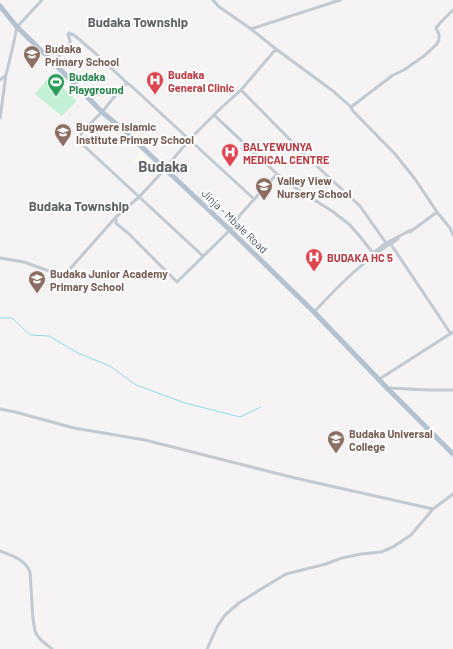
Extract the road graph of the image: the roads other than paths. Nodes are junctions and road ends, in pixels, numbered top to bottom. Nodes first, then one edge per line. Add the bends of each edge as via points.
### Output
1 (42, 0) edge
2 (213, 0) edge
3 (340, 0) edge
4 (0, 6) edge
5 (453, 10) edge
6 (16, 27) junction
7 (251, 29) junction
8 (276, 49) junction
9 (53, 62) junction
10 (6, 75) junction
11 (0, 80) edge
12 (127, 84) junction
13 (241, 90) junction
14 (351, 107) junction
15 (102, 112) junction
16 (214, 115) junction
17 (0, 118) edge
18 (189, 140) junction
19 (166, 170) junction
20 (277, 174) junction
21 (140, 196) junction
22 (254, 200) junction
23 (437, 212) junction
24 (116, 218) junction
25 (452, 229) edge
26 (230, 230) junction
27 (411, 230) junction
28 (453, 235) edge
29 (386, 242) junction
30 (390, 244) junction
31 (204, 256) junction
32 (0, 258) edge
33 (314, 312) junction
34 (452, 333) edge
35 (378, 380) junction
36 (387, 388) junction
37 (453, 390) edge
38 (0, 409) edge
39 (453, 454) edge
40 (453, 494) edge
41 (433, 509) junction
42 (0, 551) edge
43 (52, 649) edge
44 (207, 649) edge

1 - 6 street
2 - 7 street
3 - 7 street
4 - 6 main road, Jinja - Mbale Road
5 - 14 street via 436,28 439,34 436,45
6 - 9 main road, Jinja - Mbale Road
6 - 10 street
7 - 8 street
8 - 13 street
8 - 14 street
9 - 12 street via 70,44 69,33 94,52
9 - 15 main road, Jinja - Mbale Road
10 - 11 street
10 - 17 street
12 - 15 street
12 - 18 street
13 - 16 street
13 - 29 street via 360,206
14 - 23 street via 395,154
15 - 19 main road, Jinja - Mbale Road
15 - 21 street via 78,138 92,154
16 - 18 street
16 - 20 street
18 - 19 street
18 - 22 street
19 - 21 street
19 - 26 main road, Jinja - Mbale Road
20 - 22 street
20 - 29 street via 350,225 373,253
21 - 24 street
21 - 31 street
22 - 26 street
23 - 25 street
23 - 27 street
24 - 31 street via 116,223 177,282
24 - 32 street via 62,276 24,262
25 - 28 street
26 - 31 street
26 - 33 main road, Jinja - Mbale Road
27 - 29 street
27 - 30 street
29 - 30 street
30 - 33 street via 337,288
30 - 34 street
33 - 35 main road, Jinja - Mbale Road
34 - 35 street
35 - 36 main road, Jinja - Mbale Road
36 - 37 street
36 - 39 main road, Jinja - Mbale Road
38 - 41 street via 74,428 145,440 295,478
40 - 41 street
41 - 44 street via 411,534 381,552 342,558 286,574 261,589 225,615
42 - 43 street via 23,561 28,568 35,631

